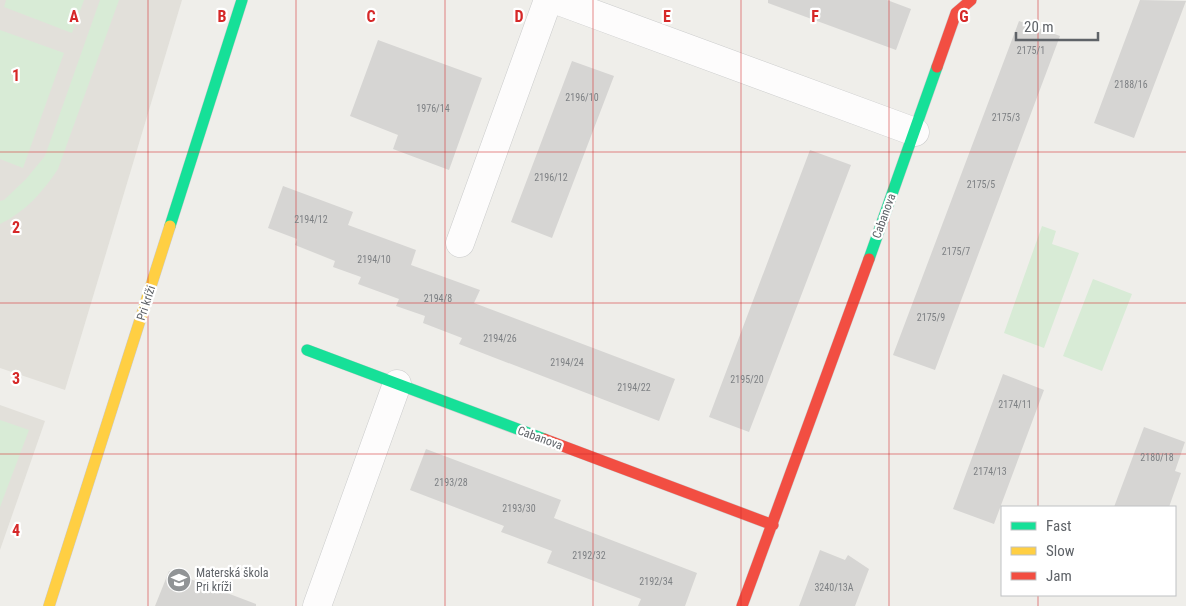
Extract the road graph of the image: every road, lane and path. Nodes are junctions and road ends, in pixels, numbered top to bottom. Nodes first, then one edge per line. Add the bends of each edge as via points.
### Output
1 (242, 0) edge
2 (548, 0) edge
3 (556, 0) edge
4 (971, 0) edge
5 (914, 132) junction
6 (460, 243) dead end
7 (307, 350) dead end
8 (397, 384) junction
9 (773, 525) junction
10 (49, 606) edge
11 (317, 606) edge
12 (742, 606) edge

1 - 10 street, Pri kríži
2 - 6 street
3 - 5 street
4 - 5 street, Cabanova via 956,13
5 - 9 street, Cabanova
7 - 8 street, Cabanova
8 - 9 street, Cabanova
8 - 11 street
9 - 12 street, Cabanova

